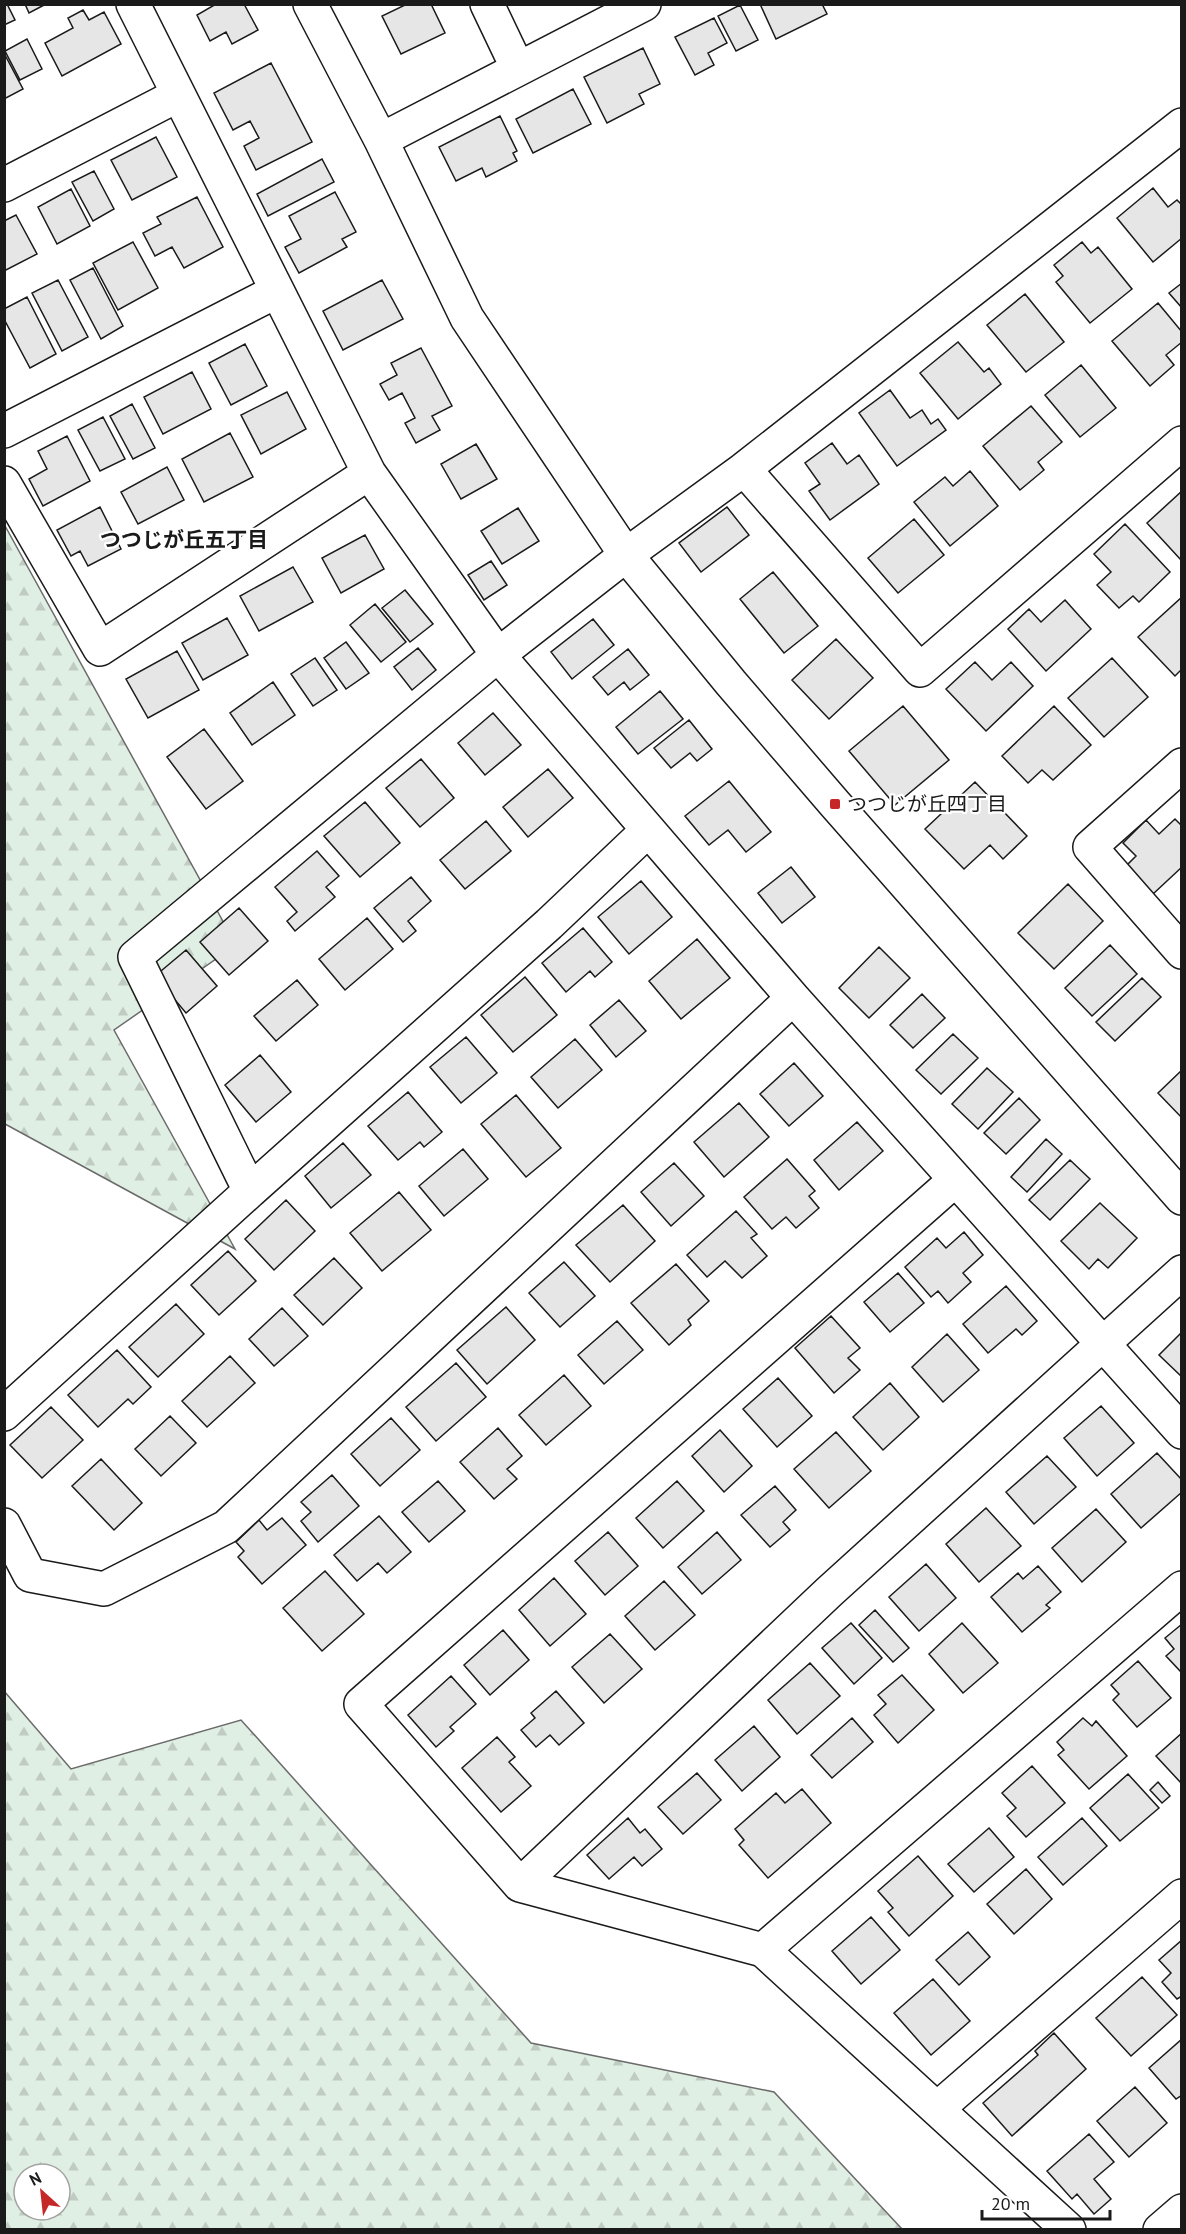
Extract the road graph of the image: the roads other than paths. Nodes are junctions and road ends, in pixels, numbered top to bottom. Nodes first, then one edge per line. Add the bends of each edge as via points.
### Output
1 (133, 4) edge
2 (310, 4) edge
3 (487, 4) edge
4 (645, 4) edge
5 (518, 69) junction
6 (178, 95) junction
7 (1182, 125) edge
8 (381, 140) junction
9 (4, 184) edge
10 (277, 291) junction
11 (4, 431) edge
12 (1182, 443) edge
13 (744, 470) junction
14 (369, 473) junction
15 (4, 483) edge
16 (626, 555) junction
17 (498, 655) junction
18 (1182, 765) edge
19 (647, 831) junction
20 (1182, 952) edge
21 (793, 998) junction
22 (956, 1180) junction
23 (250, 1191) junction
24 (1182, 1198) edge
25 (1182, 1272) edge
26 (1103, 1343) junction
27 (4, 1414) edge
28 (1182, 1432) edge
29 (4, 1525) edge
30 (1182, 1588) edge
31 (520, 1885) junction
32 (1182, 1896) edge
33 (763, 1950) junction
34 (937, 2109) junction
35 (1182, 2211) edge
36 (1069, 2229) edge
37 (1160, 2229) edge

1 - 6 street
2 - 8 street
3 - 5 street
4 - 5 street
5 - 8 street
6 - 9 street
6 - 10 street
7 - 13 street
8 - 16 street via 467,318
10 - 11 street
10 - 14 street
12 - 13 street via 920,670
13 - 16 street
14 - 15 street via 100,649
14 - 17 street
16 - 17 street
16 - 24 street via 835,804
17 - 19 street
17 - 23 street via 135,957
18 - 20 street via 1090,847
19 - 21 street
19 - 23 street via 549,924
21 - 22 street
21 - 29 street via 226,1527 104,1589 30,1575
22 - 26 street
22 - 31 street via 361,1704
23 - 27 street
25 - 26 street
26 - 28 street
26 - 31 street via 829,1592
30 - 33 street
31 - 33 street
32 - 34 street
33 - 34 street
34 - 36 street
35 - 37 street

